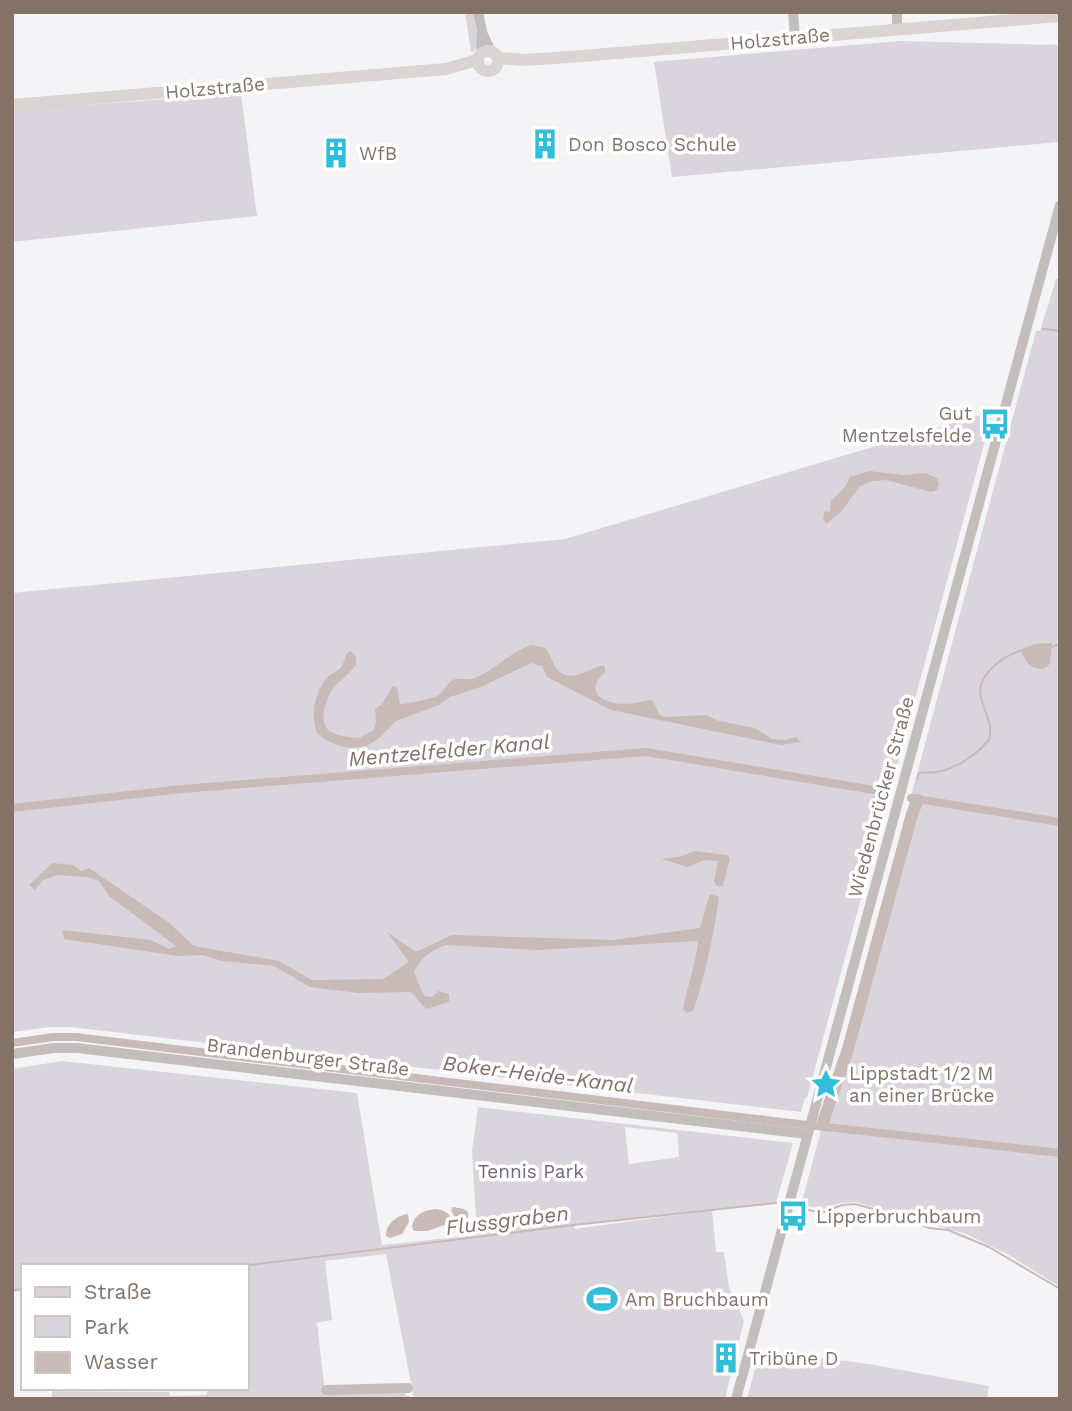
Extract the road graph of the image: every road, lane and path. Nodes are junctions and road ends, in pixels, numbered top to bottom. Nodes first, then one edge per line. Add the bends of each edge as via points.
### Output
1 (478, 12) edge
2 (793, 12) edge
3 (897, 12) edge
4 (1060, 16) edge
5 (972, 17) edge
6 (1036, 17) junction
7 (1060, 24) edge
8 (897, 29) junction
9 (796, 37) junction
10 (487, 59) junction
11 (12, 105) edge
12 (1060, 205) edge
13 (12, 1054) edge
14 (809, 1127) junction
15 (408, 1388) dead end
16 (326, 1390) dead end
17 (736, 1399) edge

1 - 10 street
2 - 9 street
3 - 8 street
4 - 6 main road, Holzstraße
5 - 6 main road, Holzstraße
5 - 8 main road, Holzstraße
6 - 7 main road, Holzstraße
8 - 9 main road, Holzstraße
9 - 10 main road, Holzstraße via 524,60
10 - 11 main road, Holzstraße via 459,66
12 - 14 street, Wiedenbrücker Straße
13 - 14 street, Brandenburger Straße via 77,1048
14 - 17 street, Wiedenbrücker Straße
15 - 16 street

